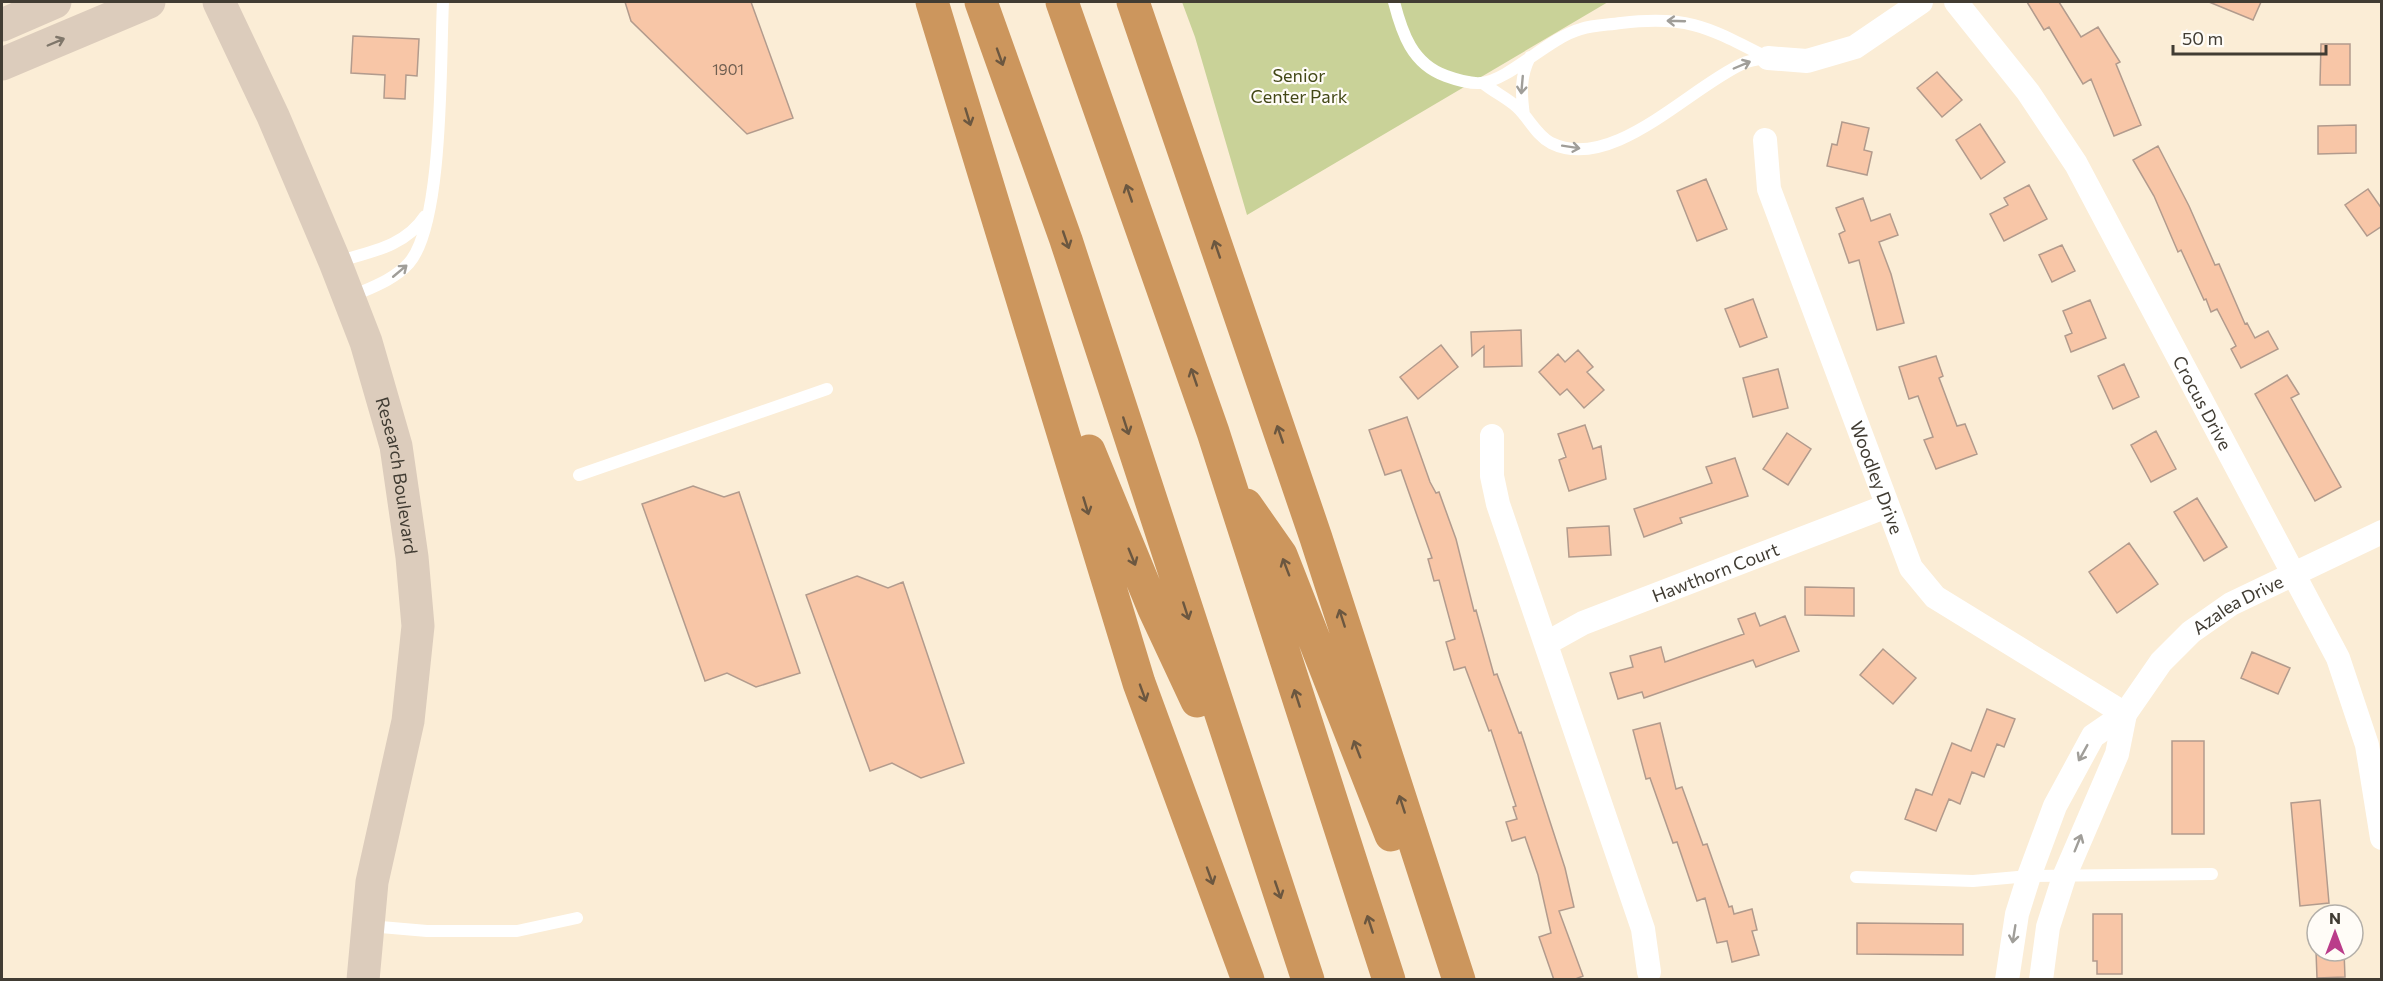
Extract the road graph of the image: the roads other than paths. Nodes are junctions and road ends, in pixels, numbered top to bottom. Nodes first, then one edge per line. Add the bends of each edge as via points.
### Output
1 (55, 2) edge
2 (149, 2) edge
3 (219, 2) edge
4 (443, 2) edge
5 (932, 2) edge
6 (981, 2) edge
7 (1062, 2) edge
8 (1133, 2) edge
9 (1394, 2) edge
10 (1921, 2) edge
11 (1956, 2) edge
12 (2, 25) edge
13 (1531, 56) junction
14 (1768, 58) junction
15 (2, 64) edge
16 (1483, 83) junction
17 (1524, 116) junction
18 (1765, 140) dead end
19 (430, 208) junction
20 (335, 262) junction
21 (1014, 269) junction
22 (349, 298) junction
23 (827, 389) dead end
24 (1492, 436) dead end
25 (579, 475) dead end
26 (1227, 479) junction
27 (1887, 506) junction
28 (2382, 532) edge
29 (2294, 572) junction
30 (1547, 643) junction
31 (2125, 714) junction
32 (1259, 834) junction
33 (2382, 838) edge
34 (2212, 874) dead end
35 (2030, 876) junction
36 (1856, 877) dead end
37 (2064, 877) junction
38 (577, 918) dead end
39 (368, 926) junction
40 (1649, 972) dead end
41 (363, 980) edge
42 (1248, 980) edge
43 (1308, 980) edge
44 (1389, 980) edge
45 (1448, 980) edge
46 (1459, 980) edge
47 (2007, 980) edge
48 (2041, 980) edge

1 - 12 street
15 -> 2 street
3 - 20 street, Research Boulevard
4 - 19 lane via 435,179
5 -> 21 highway
6 -> 32 highway via 1066,240
26 -> 7 highway
46 -> 8 highway via 1316,538
9 - 16 lane via 1402,33 1415,55 1434,72 1465,83
10 - 14 street via 1855,47 1807,61
11 - 29 street, Crocus Drive via 2028,92 2076,164
14 -> 13 lane via 1722,33 1687,21 1648,20 1582,28 1557,38
13 - 16 lane
13 -> 17 lane via 1524,68 1521,88
17 -> 14 lane via 1550,142 1594,149 1624,139 1743,63
16 - 17 lane
18 - 27 street, Woodley Drive via 1769,189
19 - 20 lane via 407,237
22 -> 19 lane via 392,278 409,264 418,250
20 - 22 street, Research Boulevard
21 -> 32 highway via 1154,609
21 -> 42 highway via 1139,683
22 - 39 street, Research Boulevard via 396,446 418,626 408,722 372,882
23 - 25 lane
24 - 30 street via 1492,476 1498,504
44 -> 26 highway
45 -> 26 highway via 1281,555
27 - 30 street, Hawthorn Court via 1583,623
27 - 31 street, Woodley Drive via 1911,568 1935,597
28 - 29 street, Azalea Drive
29 - 31 street, Azalea Drive via 2231,604 2191,632 2161,662
29 - 33 street, Crocus Drive via 2346,680 2367,745
30 - 40 street via 1643,928
31 -> 35 street, Azalea Drive via 2092,736 2055,806
37 -> 31 street, Azalea Drive via 2117,754
32 -> 43 highway
34 - 37 lane
35 - 36 lane via 1973,881
35 - 37 lane
35 -> 47 street, Azalea Drive via 2017,914
37 - 48 street, Azalea Drive via 2048,927
38 - 39 lane via 517,931 427,931
39 - 41 street, Research Boulevard

